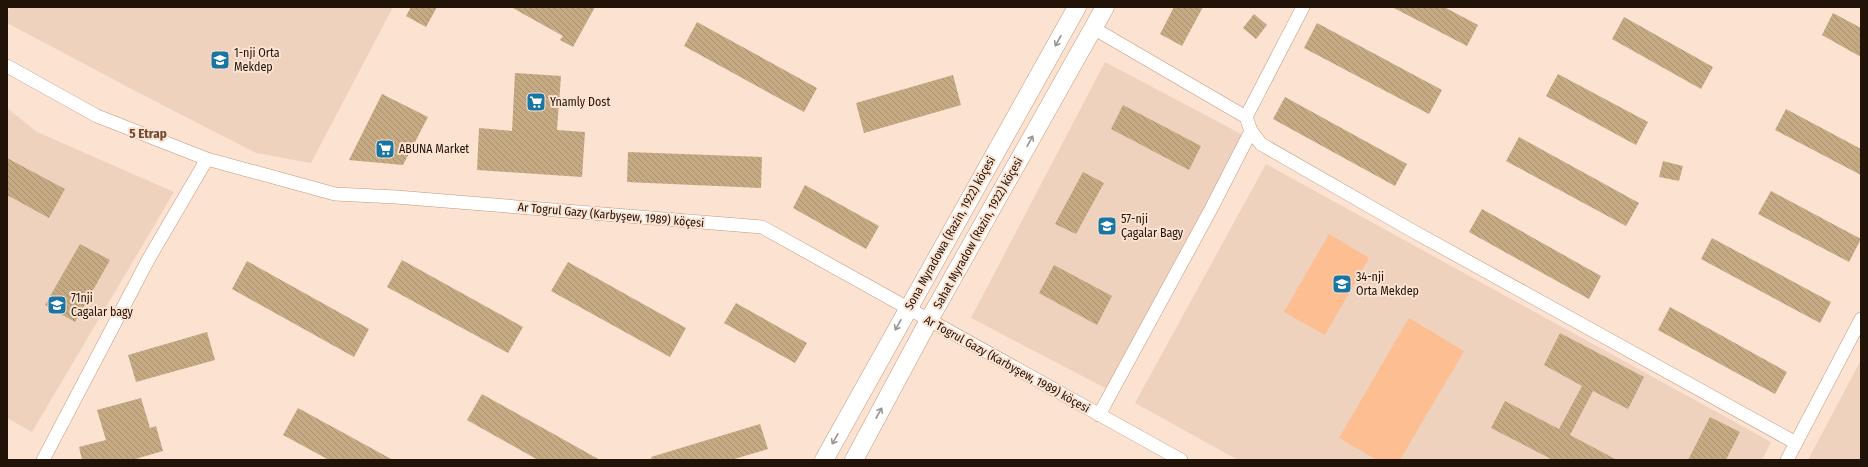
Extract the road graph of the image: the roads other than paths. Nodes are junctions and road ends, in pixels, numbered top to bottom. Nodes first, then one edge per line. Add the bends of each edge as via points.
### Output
1 (1077, 7) edge
2 (1105, 7) edge
3 (1303, 7) edge
4 (1093, 28) junction
5 (7, 66) edge
6 (1246, 117) junction
7 (1251, 131) junction
8 (207, 159) junction
9 (908, 308) junction
10 (1861, 319) edge
11 (930, 320) junction
12 (1099, 415) junction
13 (1796, 444) junction
14 (43, 460) edge
15 (824, 460) edge
16 (854, 460) edge
17 (1181, 460) edge
18 (1787, 460) edge

1 -> 9 main road, Sona Myradowa (Razin, 1922) köçesi
2 - 4 main road, Sahat Myradow (Razin, 1922) köçesi
3 - 6 street
4 - 6 street
11 -> 4 main road, Sahat Myradow (Razin, 1922) köçesi
5 - 8 street, Ar Togrul Gazy (Karbyşew, 1989) köçesi via 97,116
6 - 7 street
7 - 12 street
7 - 13 street via 1261,144
8 - 9 street, Ar Togrul Gazy (Karbyşew, 1989) köçesi via 335,194 762,227
8 - 14 street via 148,260
9 - 11 street, Ar Togrul Gazy (Karbyşew, 1989) köçesi
9 -> 15 main road, Sona Myradowa (Razin, 1922) köçesi
10 - 13 street
11 - 12 street, Ar Togrul Gazy (Karbyşew, 1989) köçesi
16 -> 11 main road, Sahat Myradow (Razin, 1922) köçesi
12 - 17 street, Ar Togrul Gazy (Karbyşew, 1989) köçesi
13 - 18 street

